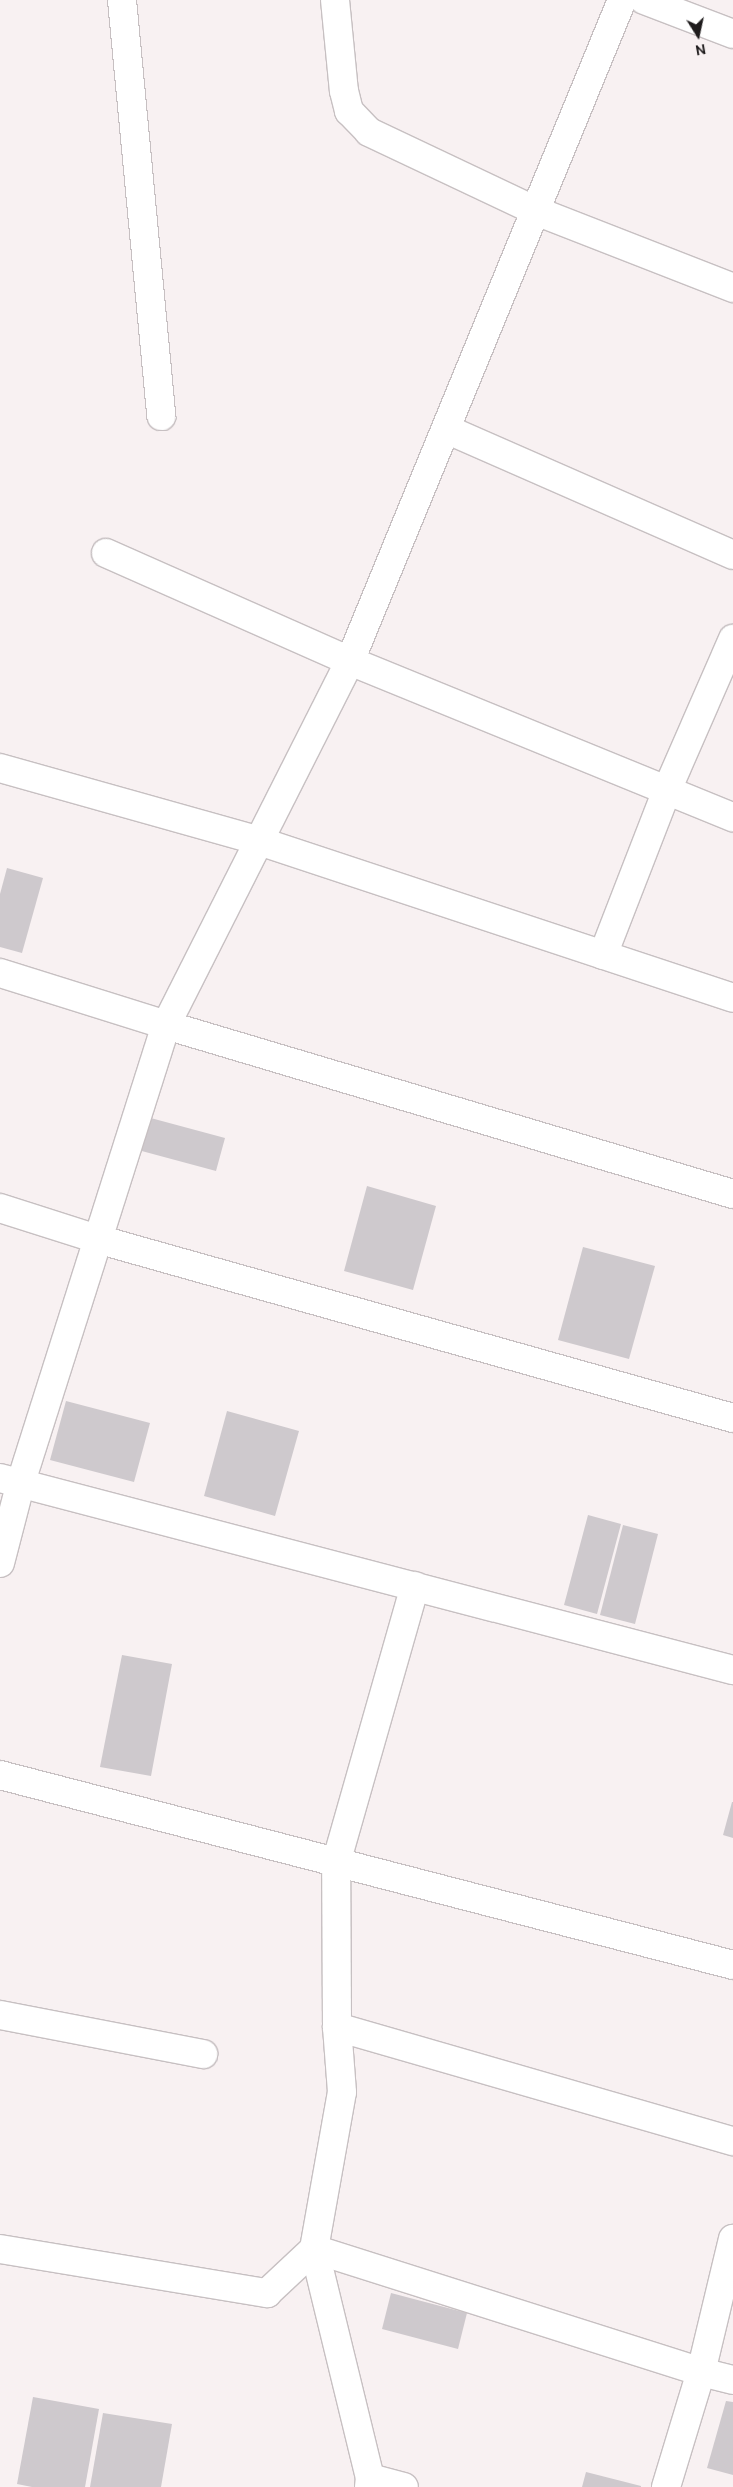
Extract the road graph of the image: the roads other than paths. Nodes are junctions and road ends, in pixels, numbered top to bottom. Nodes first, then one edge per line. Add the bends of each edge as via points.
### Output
1 (122, 0) edge
2 (336, 0) edge
3 (622, 0) edge
4 (644, 0) edge
5 (733, 34) edge
6 (536, 212) junction
7 (733, 288) edge
8 (160, 416) dead end
9 (446, 429) junction
10 (106, 553) dead end
11 (733, 555) edge
12 (733, 639) edge
13 (350, 661) junction
14 (0, 768) edge
15 (667, 790) junction
16 (733, 817) edge
17 (259, 841) junction
18 (603, 955) junction
19 (0, 973) edge
20 (733, 998) edge
21 (166, 1025) junction
22 (733, 1194) edge
23 (0, 1208) edge
24 (97, 1239) junction
25 (733, 1418) edge
26 (10, 1480) edge
27 (0, 1563) edge
28 (415, 1586) junction
29 (733, 1670) edge
30 (0, 1775) edge
31 (336, 1863) junction
32 (733, 1965) edge
33 (0, 2015) edge
34 (336, 2027) junction
35 (203, 2054) dead end
36 (733, 2141) edge
37 (733, 2239) edge
38 (0, 2249) edge
39 (314, 2249) junction
40 (701, 2372) junction
41 (733, 2380) edge
42 (369, 2482) edge
43 (404, 2487) edge
44 (666, 2487) edge

1 - 8 street
2 - 6 street via 348,111 369,132
3 - 6 street
4 - 5 street
6 - 7 street
6 - 9 street
9 - 11 street
9 - 13 street
10 - 13 street
12 - 15 street
13 - 15 street
13 - 17 street
14 - 17 street
15 - 16 street
15 - 18 street
17 - 18 street
17 - 21 street
18 - 20 street
19 - 21 street
21 - 22 street
21 - 24 street
23 - 24 street
24 - 25 street
24 - 26 street
26 - 27 street
26 - 28 street
28 - 29 street
28 - 31 street
30 - 31 street
31 - 32 street
31 - 34 street
33 - 35 street
34 - 36 street
34 - 39 street via 342,2092
37 - 40 street
38 - 39 street via 267,2293
39 - 40 street
39 - 42 street
40 - 41 street
40 - 44 street
42 - 43 street

